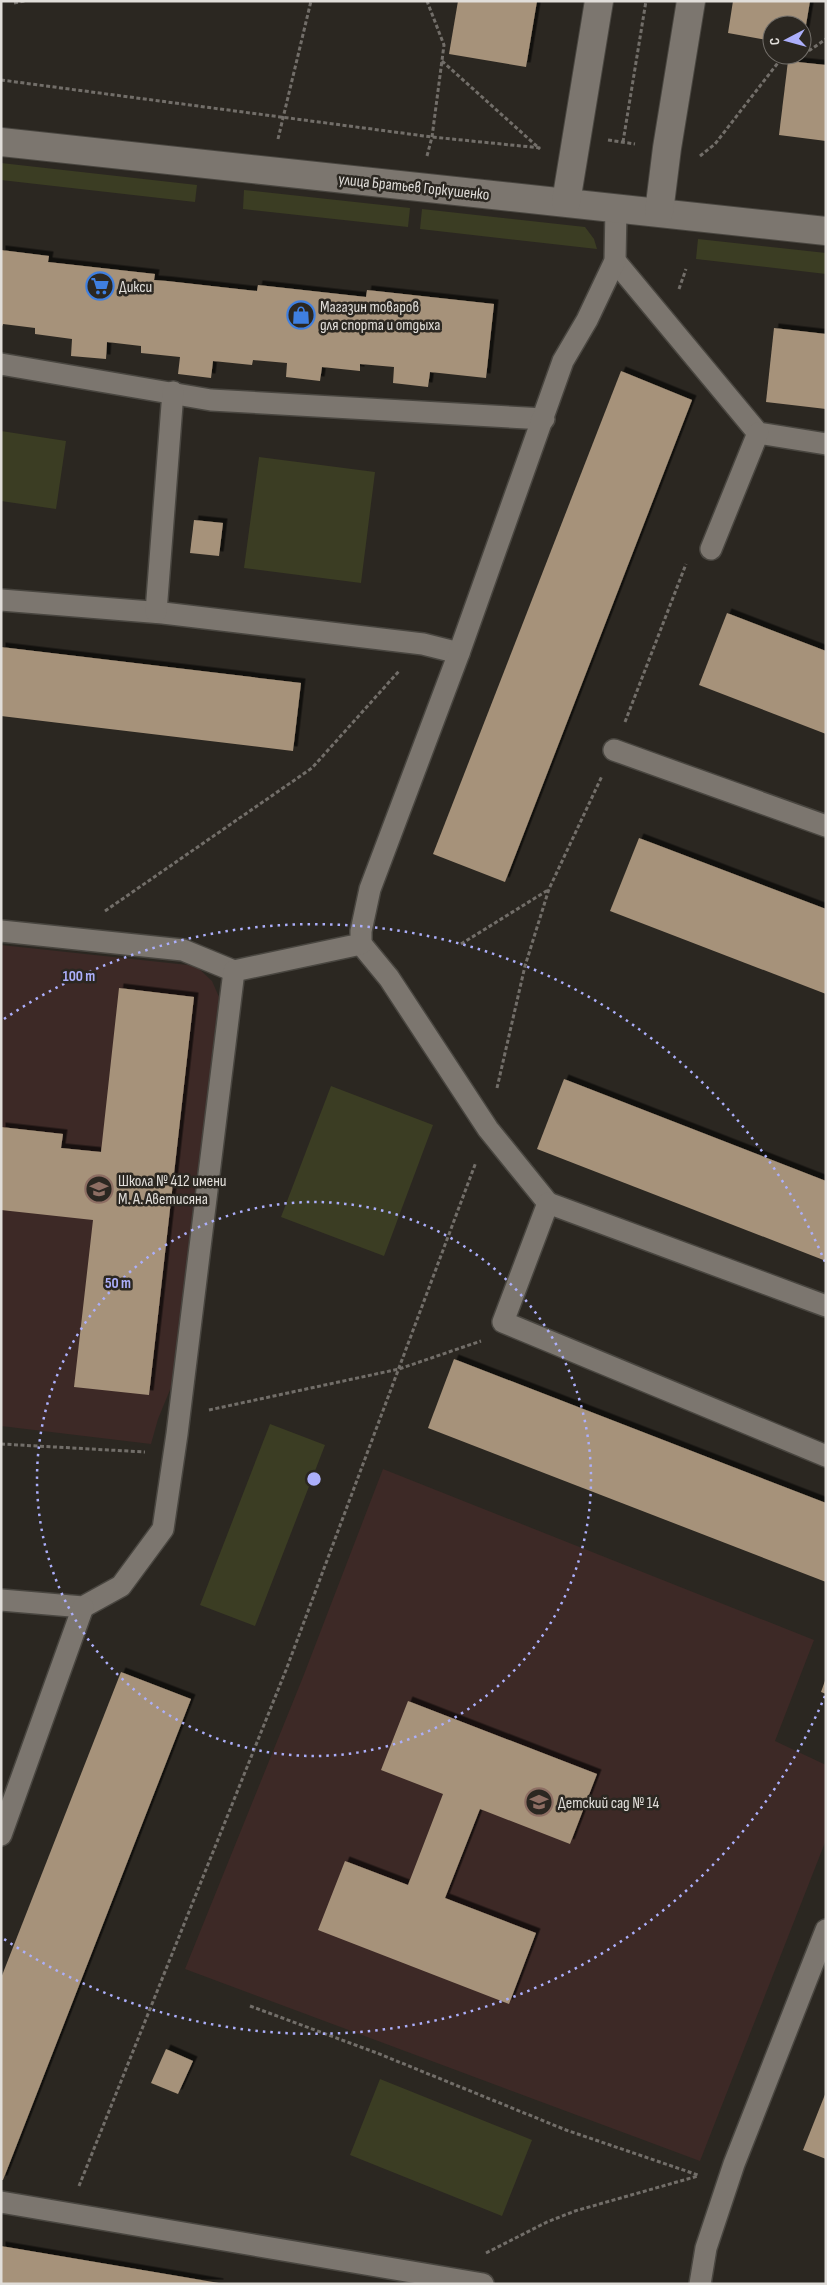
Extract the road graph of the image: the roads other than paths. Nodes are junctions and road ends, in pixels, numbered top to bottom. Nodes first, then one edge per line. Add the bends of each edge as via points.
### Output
1 (599, 1) edge
2 (691, 1) edge
3 (1, 142) edge
4 (566, 202) junction
5 (616, 208) junction
6 (659, 212) junction
7 (826, 231) edge
8 (614, 261) junction
9 (1, 364) edge
10 (173, 392) junction
11 (544, 419) junction
12 (758, 433) junction
13 (826, 444) edge
14 (711, 549) road end
15 (1, 600) edge
16 (156, 612) junction
17 (460, 653) junction
18 (614, 750) road end
19 (826, 826) edge
20 (1, 931) edge
21 (361, 944) junction
22 (234, 971) junction
23 (548, 1203) junction
24 (826, 1306) edge
25 (826, 1456) edge
26 (1, 1600) edge
27 (82, 1607) junction
28 (1, 1834) edge
29 (826, 1930) edge
30 (1, 2202) edge
31 (484, 2284) edge
32 (700, 2284) edge

1 - 4 street
2 - 6 street
3 - 4 street, улица Братьев Горкушенко
4 - 5 street, улица Братьев Горкушенко
5 - 6 street, улица Братьев Горкушенко
5 - 8 lane
6 - 7 street, улица Братьев Горкушенко
8 - 11 lane via 587,320 563,361
8 - 12 lane
9 - 10 lane
10 - 11 lane via 211,400
10 - 16 lane
11 - 17 lane
12 - 13 lane
12 - 14 lane
15 - 16 lane
16 - 17 lane via 422,644
17 - 21 lane via 370,888
18 - 19 lane
20 - 22 lane via 182,950
21 - 22 lane
21 - 23 lane via 389,978 488,1129
22 - 27 lane via 163,1529 121,1586
23 - 24 lane
23 - 25 lane via 503,1322
26 - 27 lane
27 - 28 lane
29 - 32 lane via 734,2164 706,2248
30 - 31 lane

